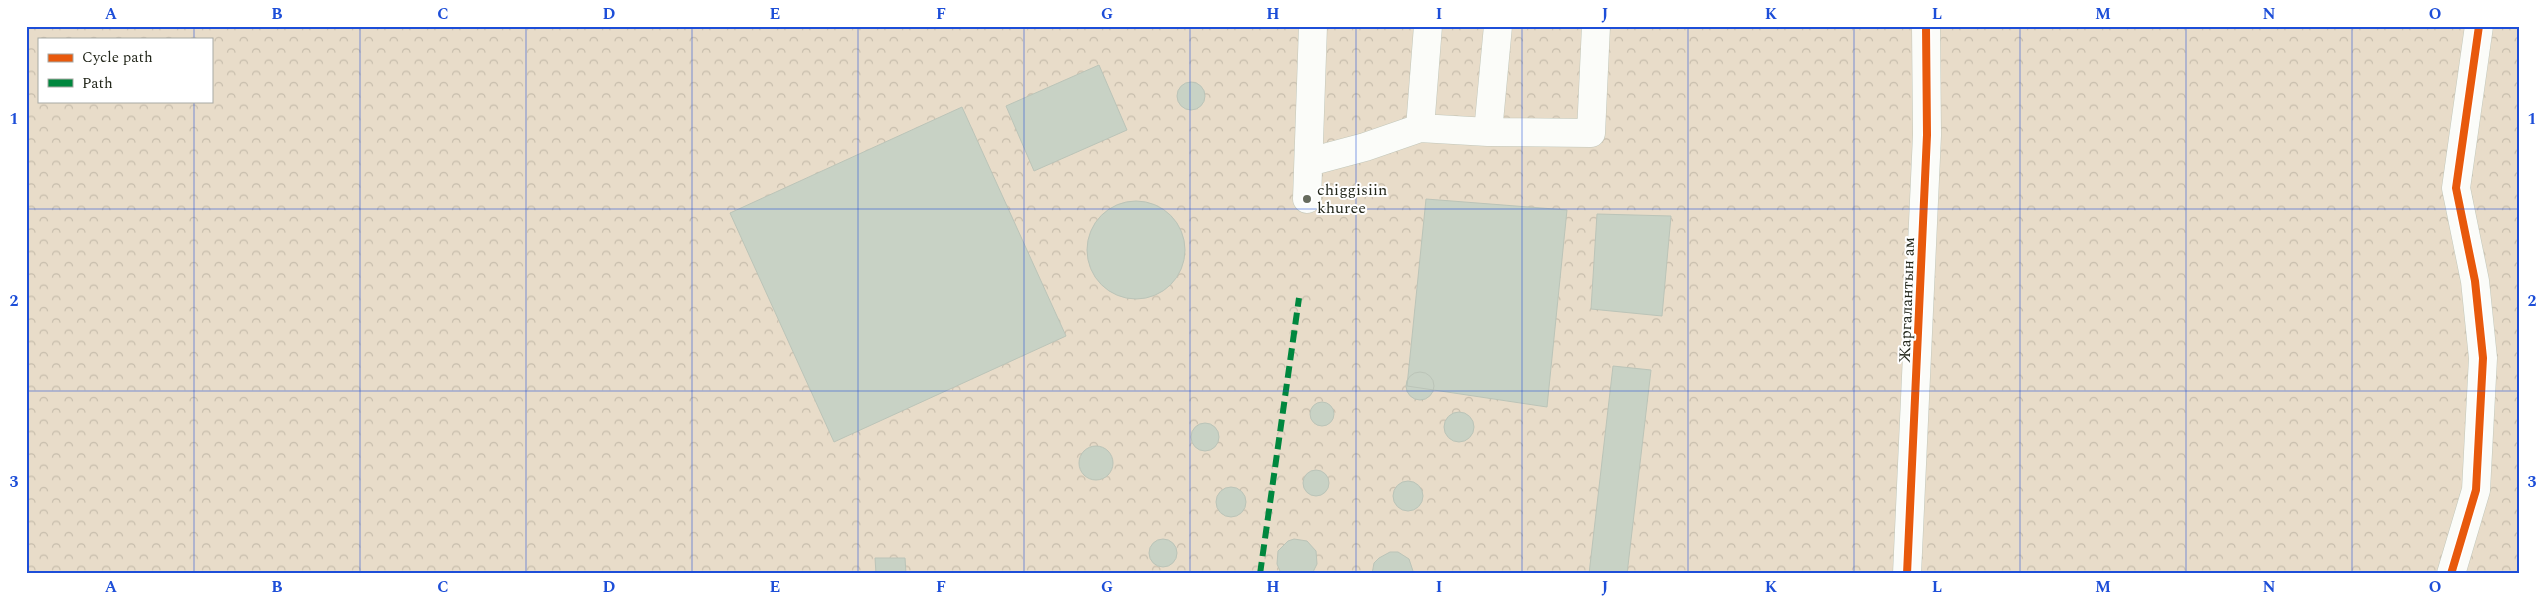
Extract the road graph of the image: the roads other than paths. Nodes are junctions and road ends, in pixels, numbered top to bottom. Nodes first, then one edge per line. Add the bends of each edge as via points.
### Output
1 (1313, 26) edge
2 (1428, 26) edge
3 (1498, 26) edge
4 (1596, 26) edge
5 (1926, 26) edge
6 (2479, 26) edge
7 (1420, 128) junction
8 (1488, 132) junction
9 (1310, 162) junction
10 (1308, 199) dead end
11 (1908, 574) edge
12 (2451, 574) edge

1 - 9 street
2 - 7 street
3 - 8 street
4 - 8 street via 1590,133
5 - 11 street, Жаргалантын ам via 1927,135
6 - 12 street via 2456,188 2475,281 2483,358 2476,490
7 - 8 street
7 - 9 street
9 - 10 street

